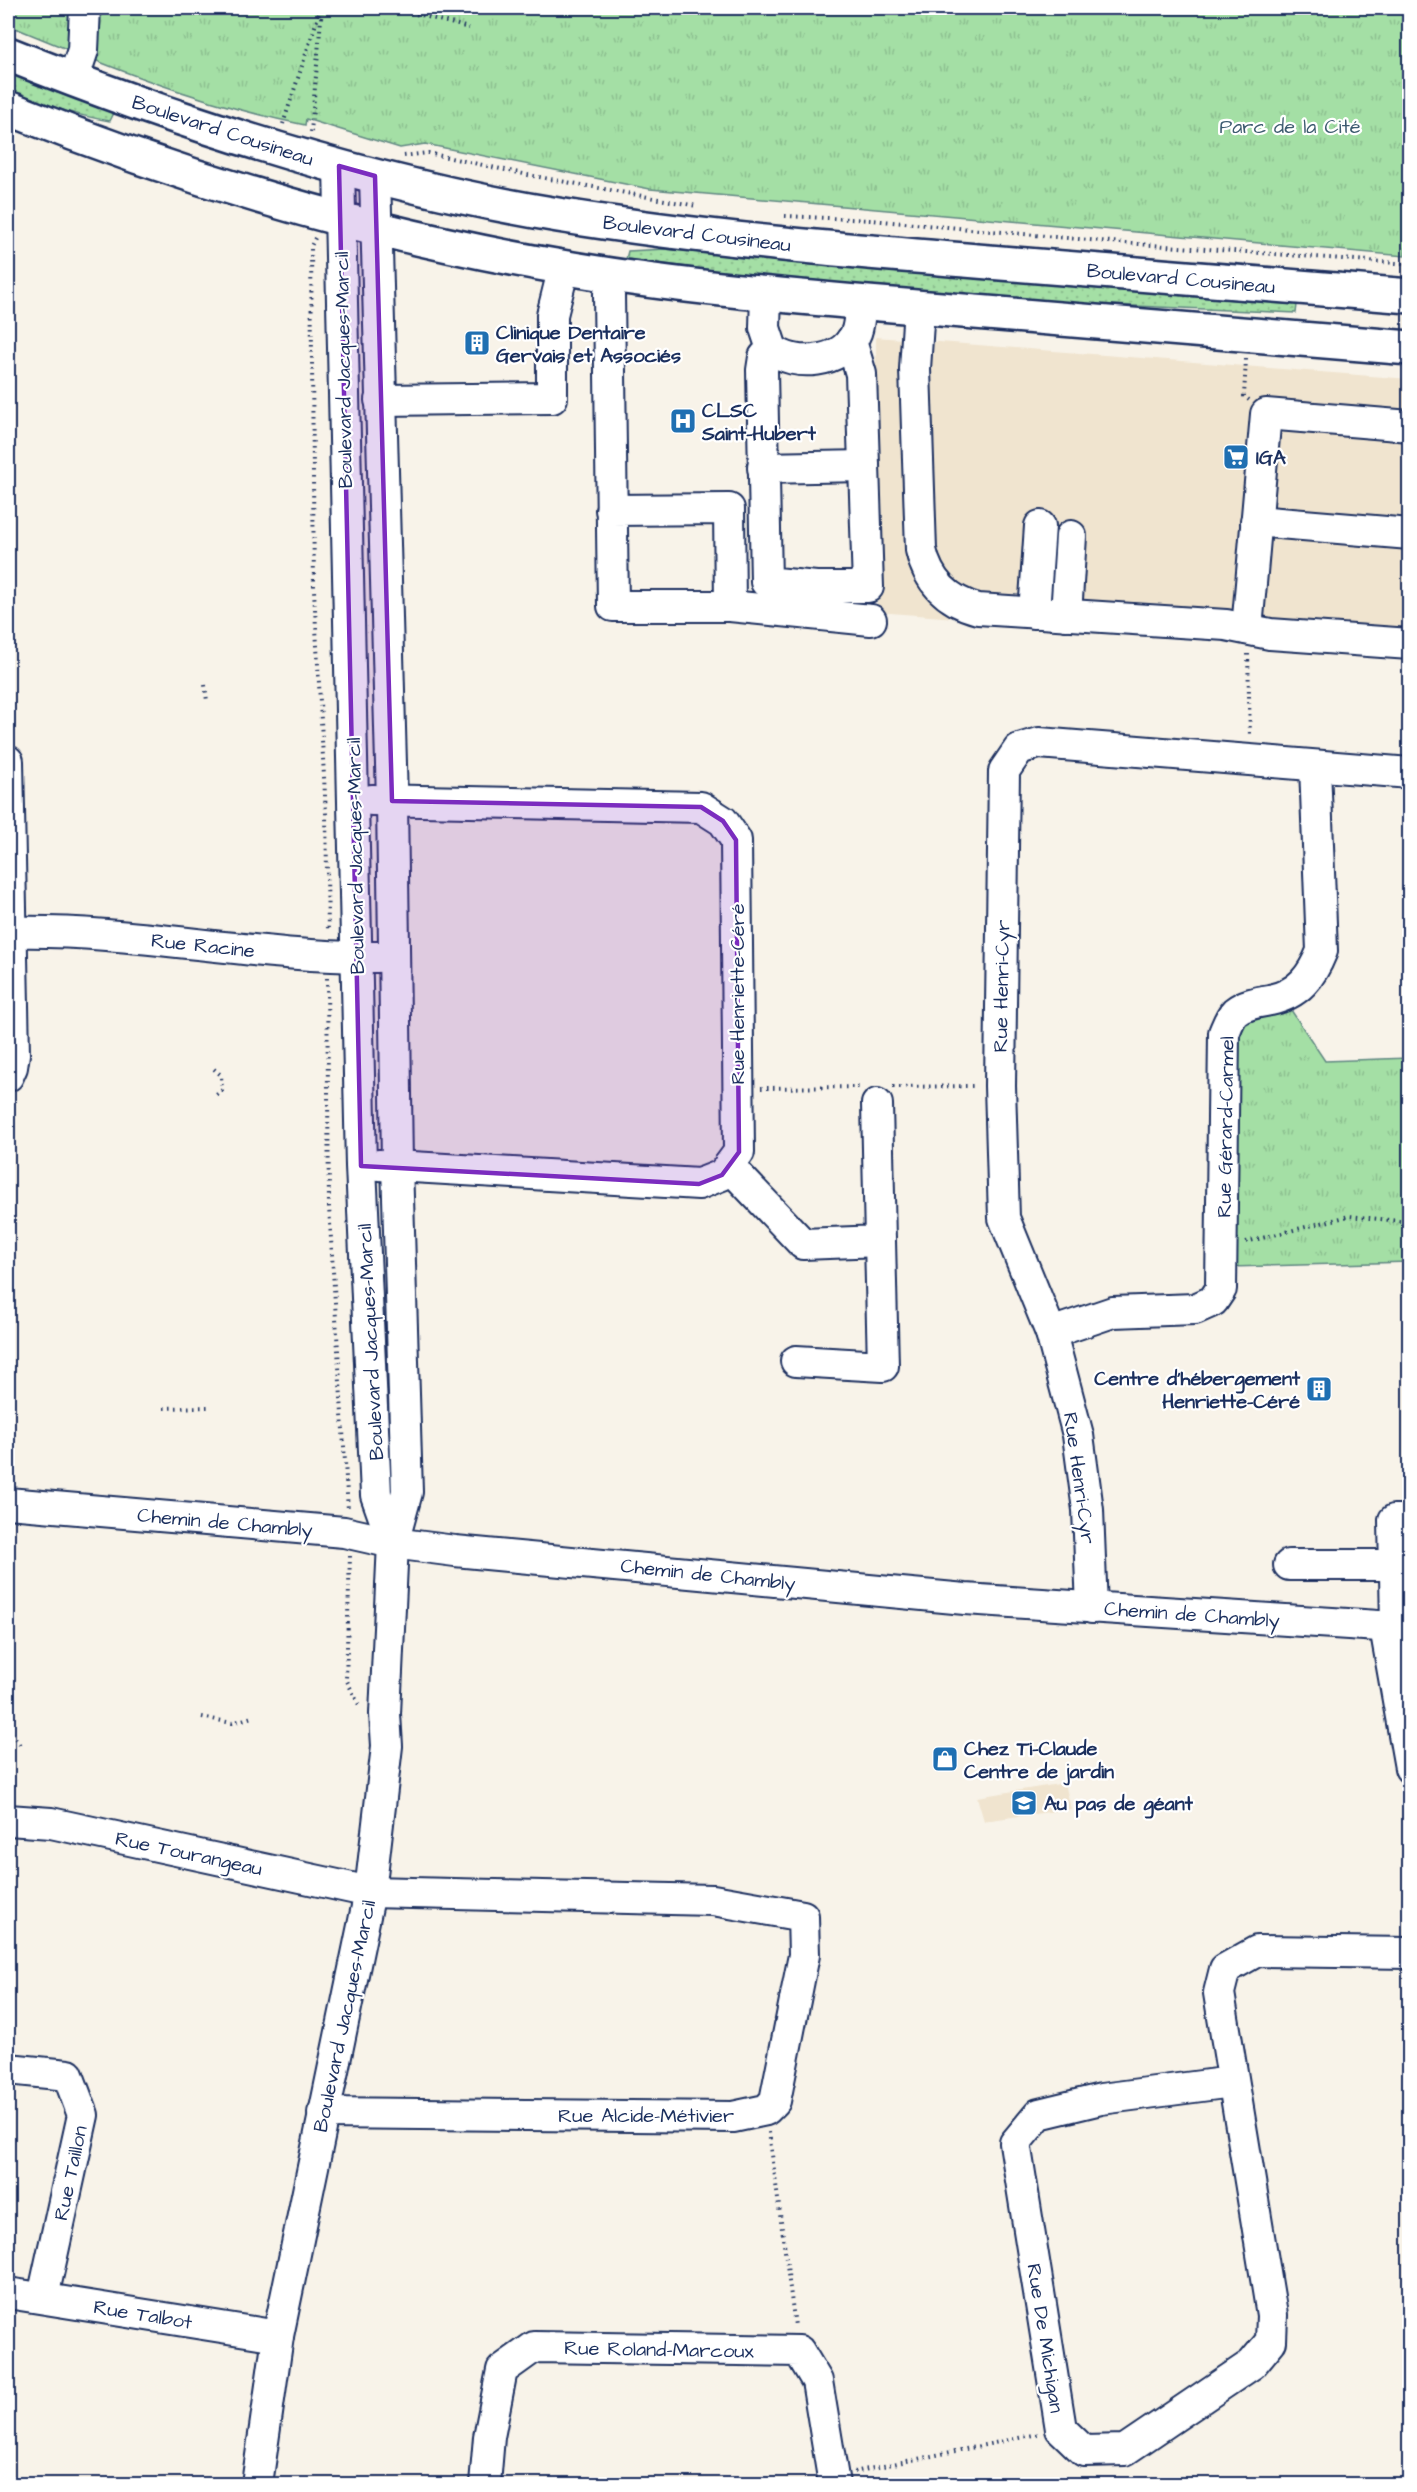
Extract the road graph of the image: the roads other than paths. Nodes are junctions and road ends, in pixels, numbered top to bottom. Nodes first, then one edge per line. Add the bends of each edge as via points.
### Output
1 (85, 8) edge
2 (8, 54) edge
3 (73, 80) junction
4 (8, 108) edge
5 (339, 166) junction
6 (385, 167) junction
7 (328, 226) junction
8 (376, 228) junction
9 (564, 267) junction
10 (611, 275) junction
11 (766, 294) junction
12 (1410, 296) edge
13 (861, 303) junction
14 (919, 307) junction
15 (851, 341) junction
16 (1410, 348) edge
17 (772, 349) junction
18 (380, 400) junction
19 (1410, 426) edge
20 (864, 466) junction
21 (763, 468) junction
22 (611, 510) junction
23 (1256, 521) junction
24 (1040, 526) dead end
25 (1410, 534) edge
26 (1071, 536) dead end
27 (841, 587) junction
28 (790, 598) junction
29 (730, 606) junction
30 (1034, 613) junction
31 (1066, 615) junction
32 (841, 617) junction
33 (871, 620) dead end
34 (1248, 638) junction
35 (1410, 644) edge
36 (8, 761) edge
37 (1315, 766) junction
38 (1410, 773) edge
39 (354, 798) junction
40 (392, 801) junction
41 (12, 932) junction
42 (394, 957) junction
43 (358, 958) junction
44 (8, 1076) edge
45 (877, 1104) dead end
46 (397, 1165) junction
47 (361, 1166) junction
48 (729, 1166) junction
49 (880, 1240) junction
50 (1051, 1333) junction
51 (796, 1361) dead end
52 (8, 1503) edge
53 (1410, 1521) edge
54 (393, 1543) junction
55 (1289, 1565) dead end
56 (1395, 1565) junction
57 (1092, 1608) junction
58 (1397, 1627) edge
59 (1410, 1768) edge
60 (8, 1820) edge
61 (370, 1892) junction
62 (1410, 1953) edge
63 (8, 2069) edge
64 (1232, 2082) junction
65 (323, 2113) junction
66 (8, 2293) edge
67 (43, 2297) junction
68 (278, 2336) junction
69 (834, 2480) edge
70 (256, 2484) edge
71 (485, 2484) edge

1 - 3 street via 83,50
2 - 3 main road, Boulevard Cousineau
3 - 5 main road, Boulevard Cousineau via 190,122
4 - 7 main road via 108,147 296,207
5 - 6 main road, Boulevard Cousineau
5 - 7 street, Boulevard Jacques-Marcil
6 - 8 street, Boulevard Jacques-Marcil
6 - 12 main road, Boulevard Cousineau via 557,215 735,240
7 - 8 main road
7 - 39 street, Boulevard Jacques-Marcil
8 - 9 main road
8 - 18 street, Boulevard Jacques-Marcil
9 - 10 main road
9 - 18 street via 552,315 552,398
10 - 11 main road
10 - 22 street
11 - 13 main road
11 - 17 street via 765,328
13 - 14 main road
13 - 15 street via 857,330
14 - 16 main road
14 - 30 street via 915,369 920,541 926,567 940,589 961,604
15 - 17 street via 834,354 812,360 788,359
15 - 20 street via 861,374
17 - 21 street via 764,357 762,370
18 - 40 street, Boulevard Jacques-Marcil
19 - 23 street via 1266,414
20 - 21 street
20 - 27 street via 868,587
21 - 28 street via 766,582
22 - 29 street via 612,606
22 - 29 street via 729,509
23 - 25 street
23 - 34 street
24 - 30 street
26 - 31 street
27 - 28 street
27 - 32 street
28 - 29 street
28 - 32 street
30 - 31 street
31 - 34 street via 1226,625
32 - 33 street
34 - 35 street via 1270,634
36 - 41 street
37 - 38 street, Rue Henri-Cyr
37 - 50 street, Rue Gérard-Carmel via 1322,951 1314,972 1300,986 1275,999 1247,1005 1233,1014 1224,1033 1221,1288 1213,1301 1195,1309 1113,1312
37 - 50 street, Rue Henri-Cyr via 1039,743 1019,749 1004,771 1000,1086 1004,1218
39 - 40 street, Rue Henriette-Céré
39 - 43 street, Boulevard Jacques-Marcil
40 - 42 street, Boulevard Jacques-Marcil
40 - 48 street, Rue Henriette-Céré via 701,807 723,821 736,840 739,1152
41 - 43 street, Rue Racine via 68,932
41 - 44 street via 14,1054
42 - 43 street, Rue Racine
42 - 46 street, Boulevard Jacques-Marcil
43 - 47 street, Boulevard Jacques-Marcil
45 - 49 street
46 - 47 street
46 - 48 street via 699,1184 723,1174
46 - 54 street, Boulevard Jacques-Marcil via 407,1492
47 - 54 street, Boulevard Jacques-Marcil via 376,1495
48 - 49 street via 803,1244
49 - 51 street via 883,1366
50 - 57 street, Rue Henri-Cyr via 1078,1435 1088,1510
52 - 54 street, Chemin de Chambly via 257,1523
53 - 56 street via 1394,1520
54 - 57 street, Chemin de Chambly
54 - 61 street, Boulevard Jacques-Marcil via 387,1746
55 - 56 street
56 - 58 street
57 - 58 street, Chemin de Chambly
58 - 59 street
60 - 61 street, Rue Tourangeau via 51,1823
61 - 65 street, Boulevard Jacques-Marcil
61 - 65 street, Rue Alcide-Métivier via 712,1900 803,1916 804,1955 775,2101 766,2110 734,2117
62 - 64 street, Rue De Michigan via 1257,1951 1225,1969 1219,1993
63 - 67 street, Rue Taillon via 68,2075 83,2115
64 - 64 street, Rue De Michigan via 1272,2315 1271,2341 1252,2364 1125,2450 1084,2451 1061,2429 1015,2144 1039,2114 1101,2099
65 - 68 street, Boulevard Jacques-Marcil
66 - 67 street, Rue Talbot
67 - 68 street, Rue Talbot
68 - 70 street, Boulevard Jacques-Marcil
69 - 71 street, Rue Roland-Marcoux via 817,2381 799,2351 534,2347 502,2370

